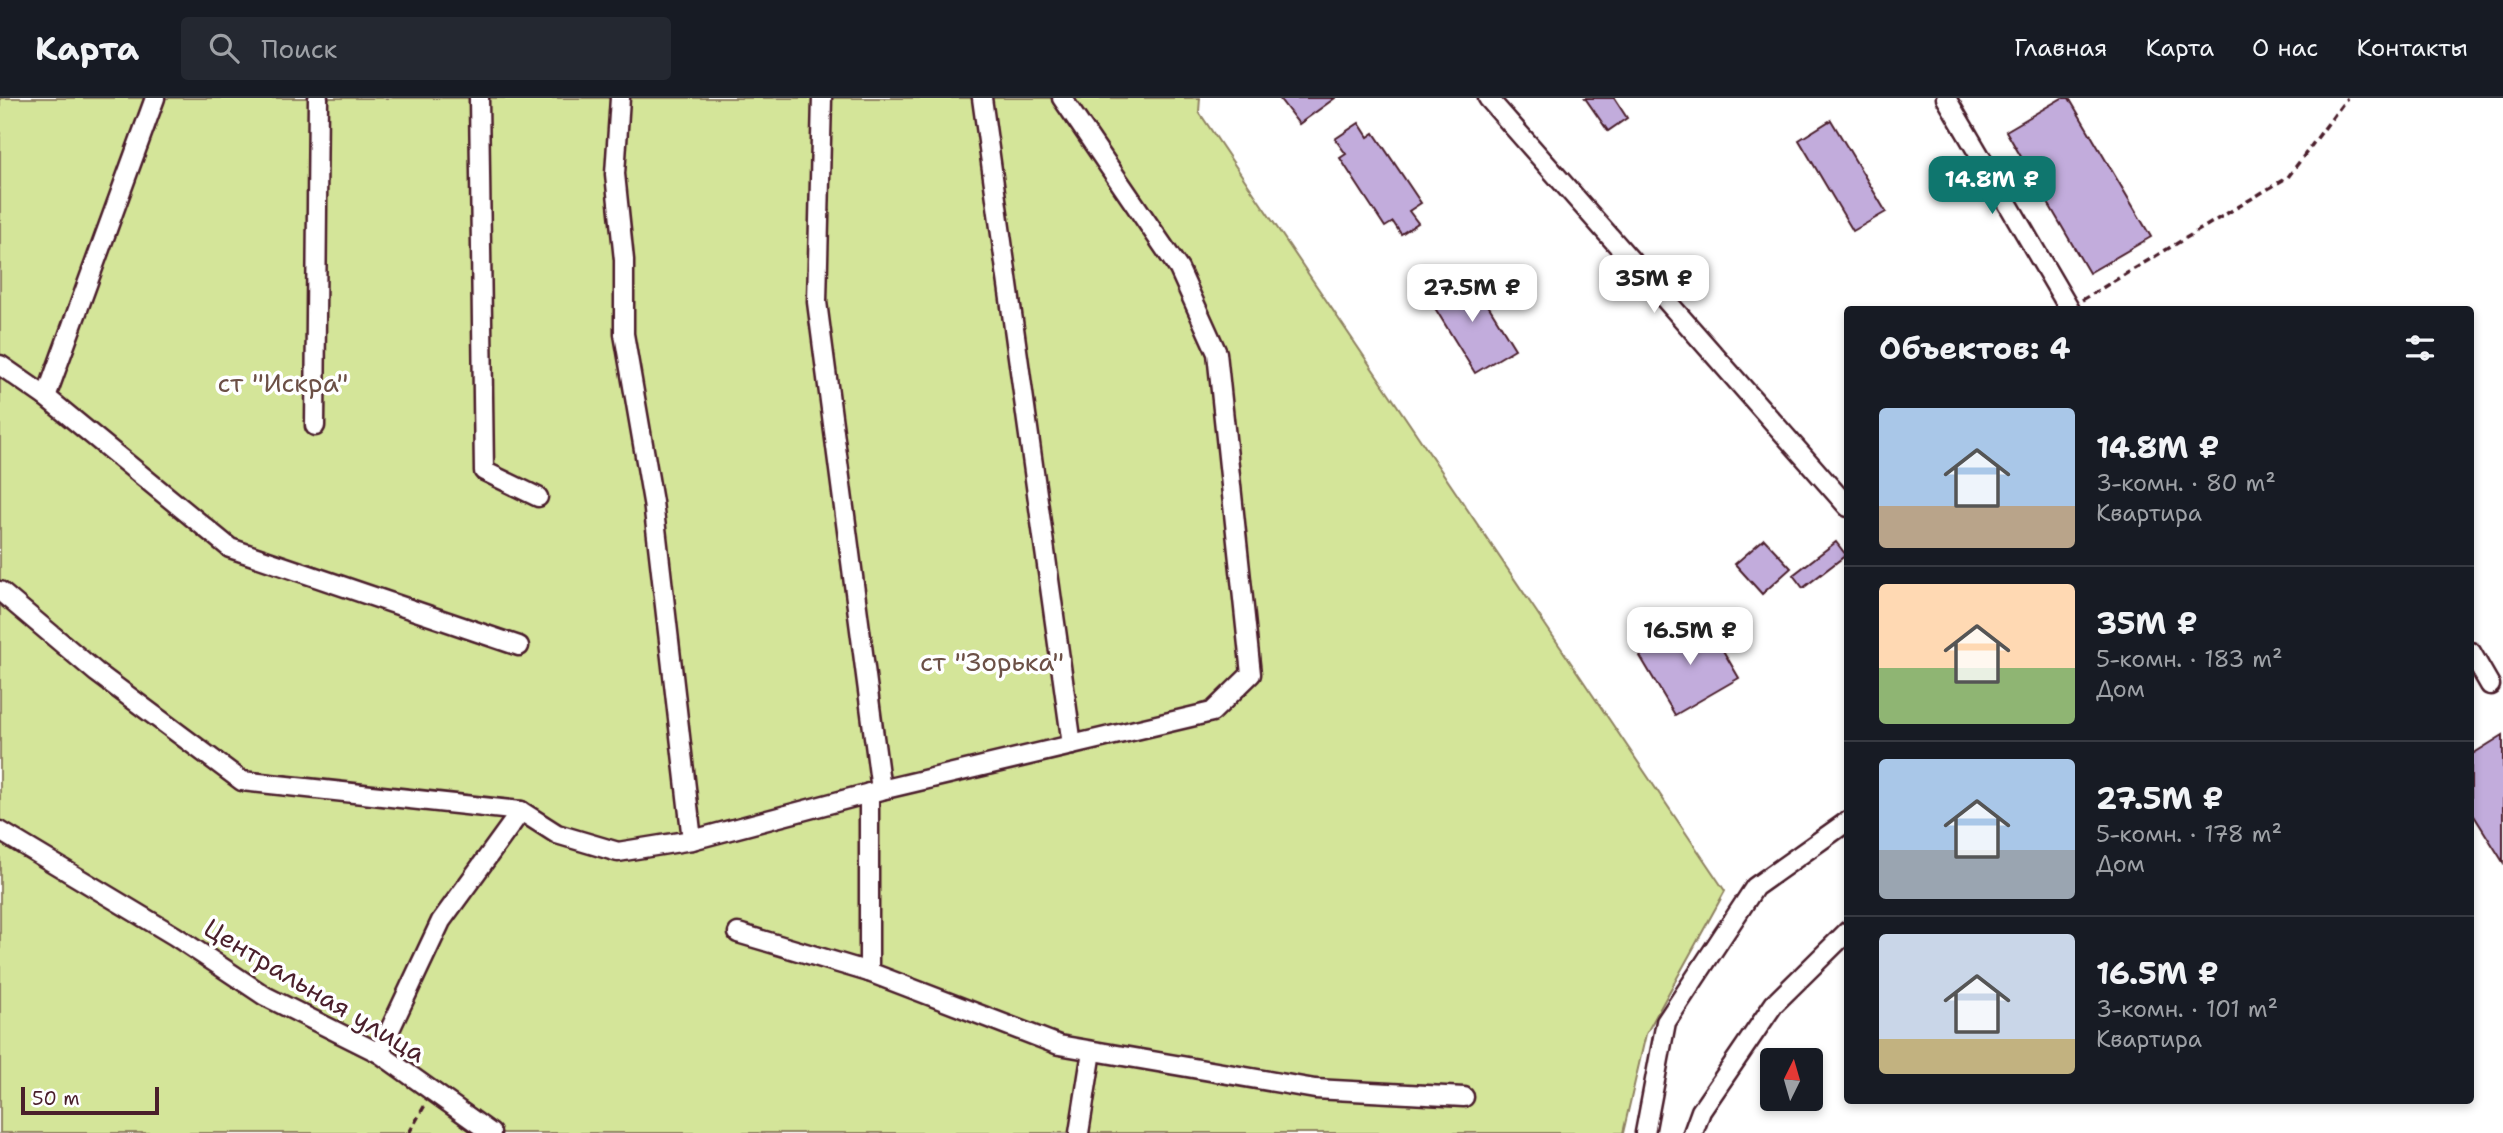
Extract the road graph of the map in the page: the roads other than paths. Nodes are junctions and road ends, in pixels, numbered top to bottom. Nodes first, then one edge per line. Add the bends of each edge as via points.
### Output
1 (155, 98) edge
2 (318, 98) edge
3 (479, 98) edge
4 (620, 98) edge
5 (822, 98) edge
6 (982, 98) edge
7 (1062, 98) edge
8 (1488, 98) edge
9 (1946, 98) edge
10 (2067, 306) edge
11 (0, 365) edge
12 (46, 397) junction
13 (315, 426) dead end
14 (538, 497) dead end
15 (1844, 502) edge
16 (0, 591) edge
17 (519, 646) dead end
18 (2474, 657) edge
19 (2490, 685) dead end
20 (1072, 745) junction
21 (875, 792) junction
22 (521, 811) junction
23 (1844, 824) edge
24 (0, 831) edge
25 (692, 841) junction
26 (738, 933) dead end
27 (1844, 935) edge
28 (869, 972) junction
29 (1092, 1051) junction
30 (379, 1052) junction
31 (1465, 1097) dead end
32 (491, 1133) edge
33 (1079, 1133) edge
34 (1645, 1133) edge
35 (1693, 1133) edge

1 - 12 street
2 - 13 street
3 - 14 street via 484,471
4 - 25 street via 615,174 624,260 624,334 653,502
5 - 21 street via 817,302
6 - 20 street
7 - 20 street via 1179,269 1217,353 1251,674 1212,712
8 - 15 street
9 - 10 street
11 - 12 street
12 - 17 street via 230,548
16 - 22 street via 96,672 242,781
18 - 19 street
20 - 21 street
21 - 25 street
21 - 28 street
22 - 25 street via 557,834 618,852
22 - 30 street via 441,921
23 - 34 street via 1755,887 1666,1022
24 - 30 street, Центральная улица via 265,996
26 - 28 street
27 - 35 street via 1774,1004 1701,1111
28 - 29 street via 1059,1045
29 - 31 street via 1315,1089
29 - 33 street
30 - 32 street, Центральная улица

